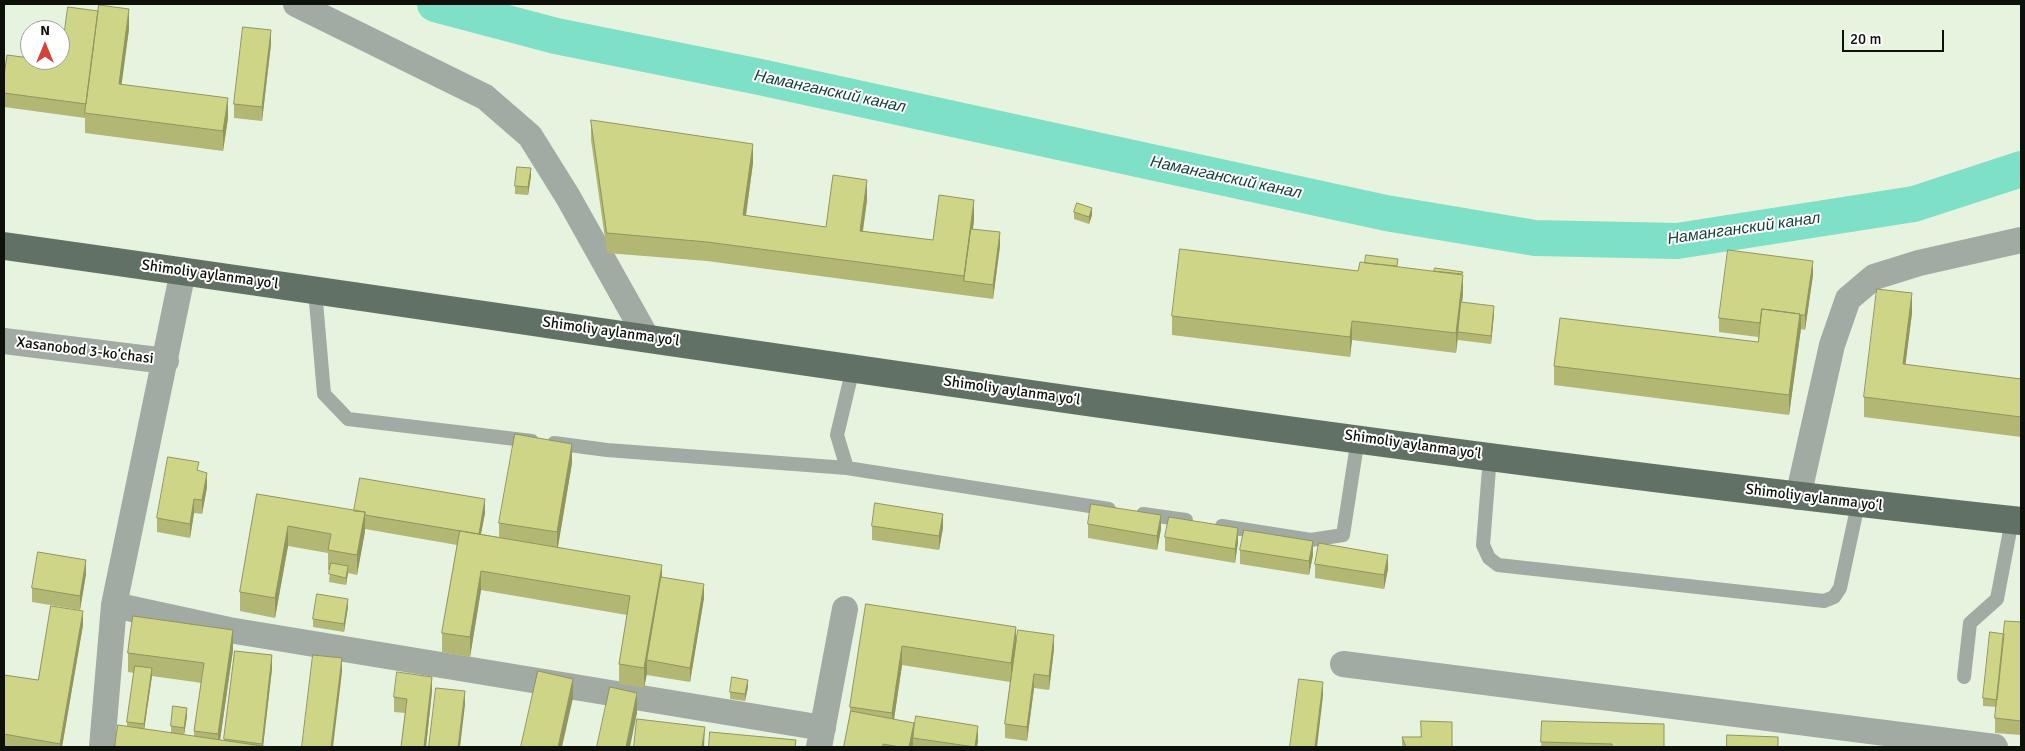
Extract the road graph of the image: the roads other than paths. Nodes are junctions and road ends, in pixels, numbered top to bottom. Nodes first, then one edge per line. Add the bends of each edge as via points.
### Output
1 (296, 4) edge
2 (2021, 240) edge
3 (4, 246) edge
4 (183, 271) junction
5 (315, 290) junction
6 (646, 338) junction
7 (4, 341) edge
8 (166, 361) junction
9 (852, 368) junction
10 (1358, 438) junction
11 (1490, 456) junction
12 (847, 468) junction
13 (1798, 497) junction
14 (1858, 504) junction
15 (2017, 520) edge
16 (114, 605) junction
17 (845, 609) dead end
18 (1343, 664) dead end
19 (1964, 677) dead end
20 (821, 738) edge
21 (102, 747) edge
22 (1994, 747) edge

1 - 6 street via 484,97 530,136 568,197
2 - 13 street via 1919,263 1874,277 1848,299 1832,345
3 - 4 main road, Shimoliy aylanma yoʻl
4 - 5 main road, Shimoliy aylanma yoʻl
4 - 8 street
5 - 6 main road, Shimoliy aylanma yoʻl
5 - 12 lane via 324,394 348,419 607,450
6 - 9 main road, Shimoliy aylanma yoʻl
7 - 8 street, Xasanobod 3-koʻchasi
8 - 16 street
9 - 10 main road, Shimoliy aylanma yoʻl
9 - 12 lane via 837,435
10 - 11 main road, Shimoliy aylanma yoʻl
10 - 12 lane via 1343,535 1311,540
11 - 13 main road, Shimoliy aylanma yoʻl
11 - 14 lane via 1483,545 1489,558 1498,565 1824,600 1834,597 1840,588
13 - 14 main road, Shimoliy aylanma yoʻl
14 - 15 main road, Shimoliy aylanma yoʻl
15 - 19 lane via 1997,599 1970,623
16 - 20 street via 228,630
16 - 21 street
17 - 20 street
18 - 22 street

